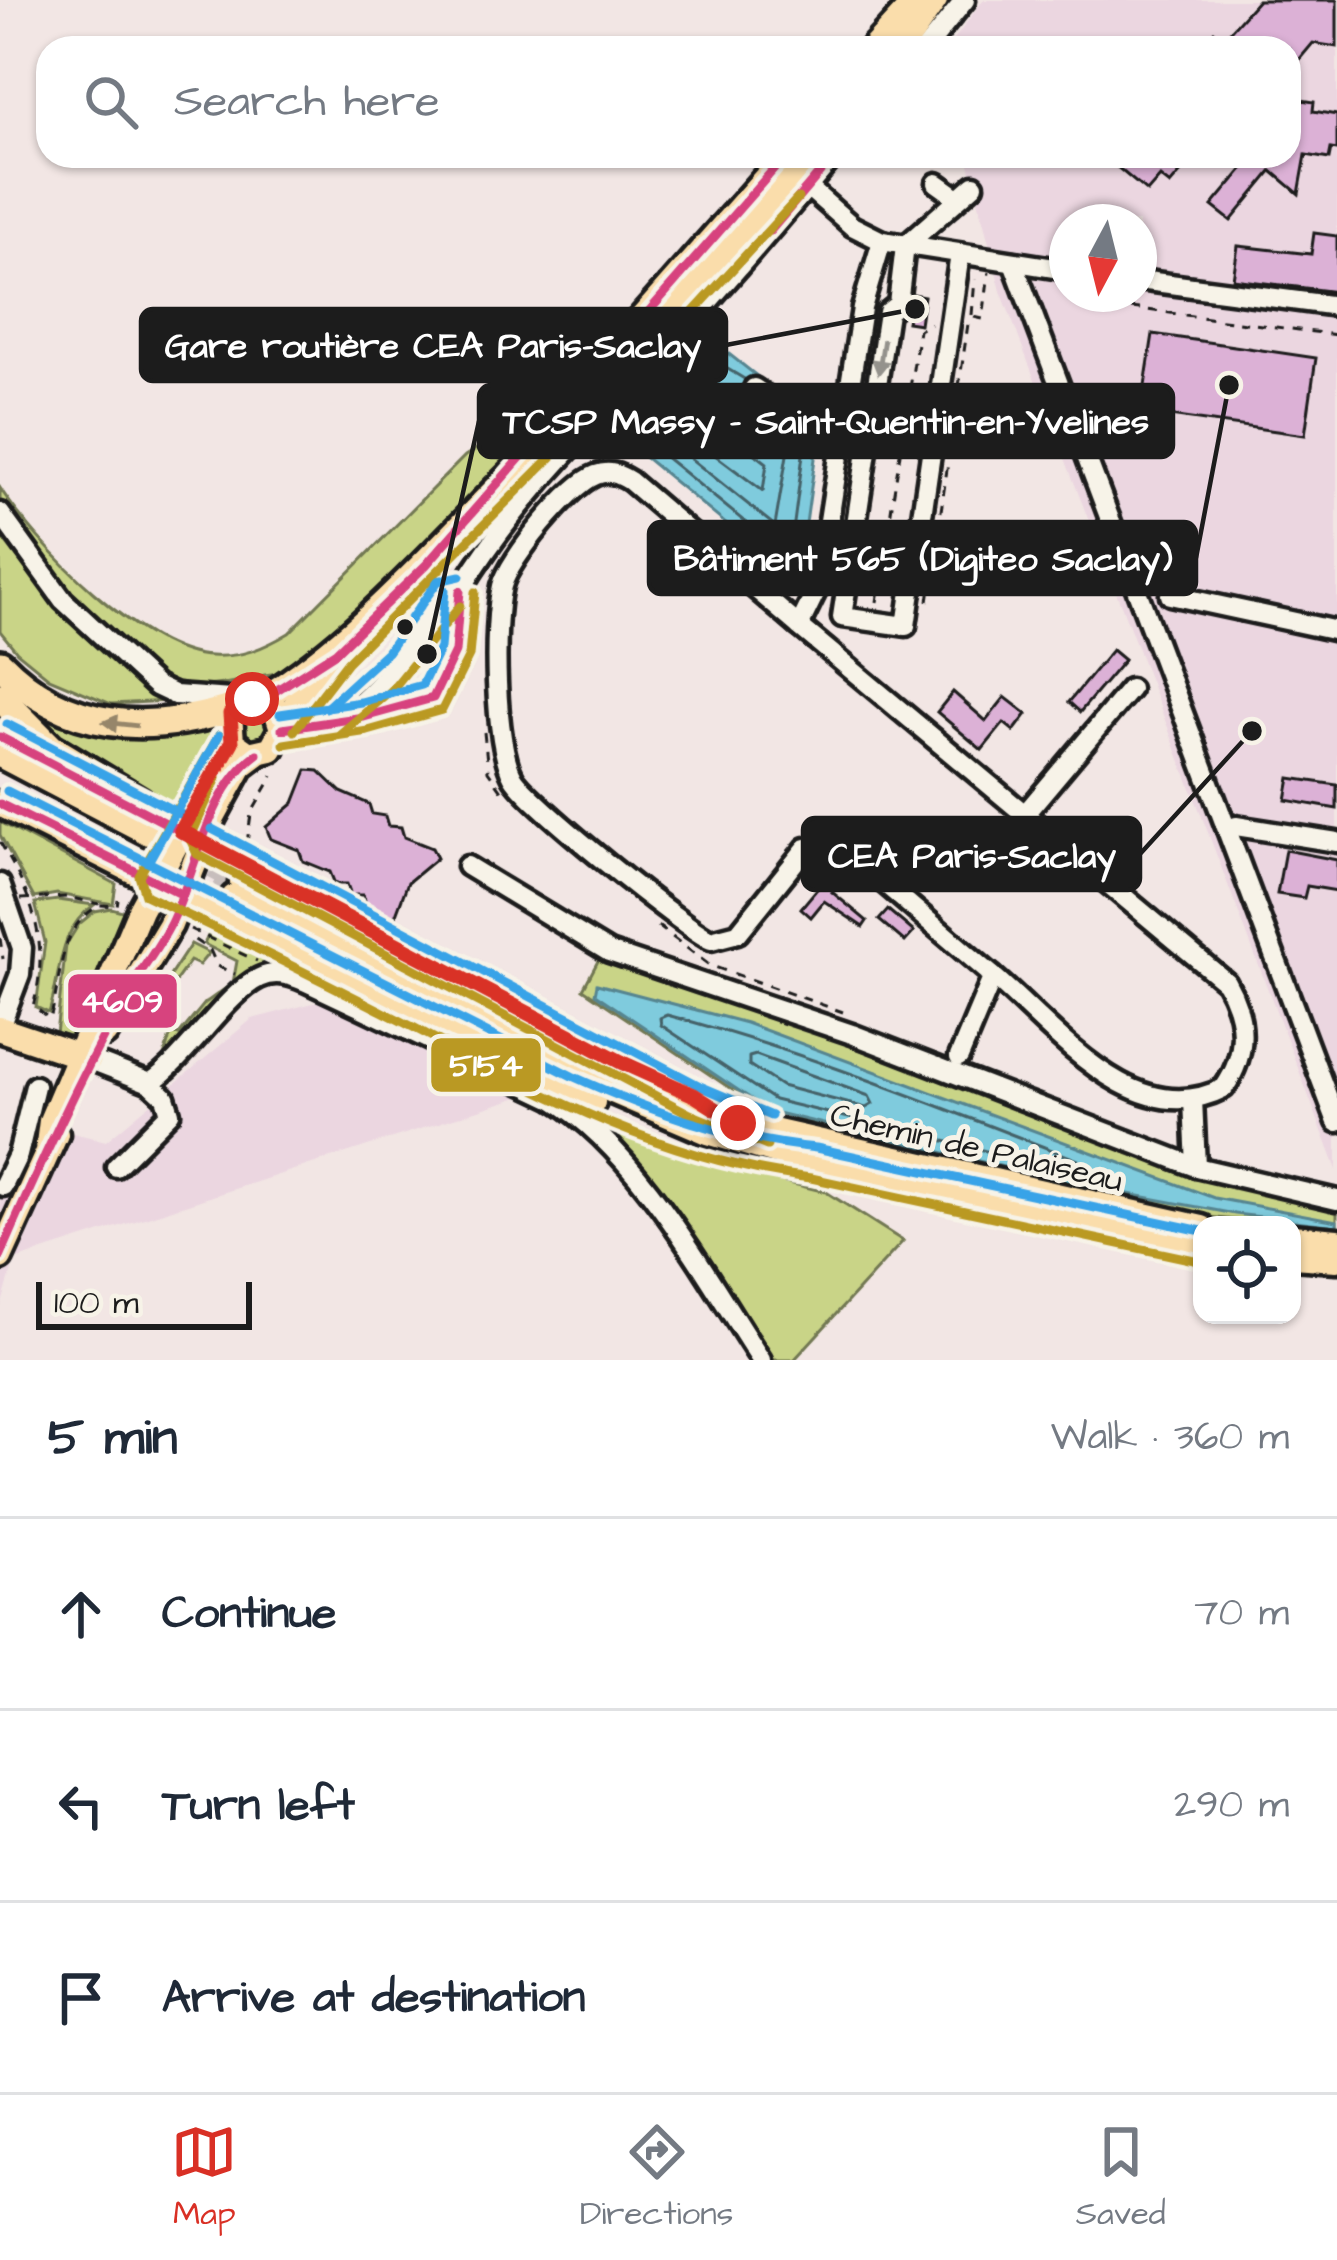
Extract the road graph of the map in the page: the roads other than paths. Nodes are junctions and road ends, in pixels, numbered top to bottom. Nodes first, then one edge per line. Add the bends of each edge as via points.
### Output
1 (916, 0) edge
2 (935, 0) edge
3 (965, 0) edge
4 (884, 36) edge
5 (910, 36) edge
6 (936, 36) edge
7 (795, 168) edge
8 (795, 168) edge
9 (797, 168) edge
10 (937, 183) dead end
11 (881, 241) junction
12 (905, 246) junction
13 (960, 254) junction
14 (1013, 262) junction
15 (1049, 268) edge
16 (1157, 282) edge
17 (1337, 306) edge
18 (754, 388) dead end
19 (842, 433) junction
20 (0, 513) edge
21 (460, 591) junction
22 (1170, 596) dead end
23 (799, 626) junction
24 (1337, 631) edge
25 (336, 652) junction
26 (0, 664) edge
27 (1130, 689) dead end
28 (0, 697) edge
29 (248, 702) junction
30 (335, 720) junction
31 (282, 725) junction
32 (0, 737) edge
33 (232, 742) junction
34 (257, 754) junction
35 (0, 755) edge
36 (0, 774) edge
37 (0, 804) edge
38 (1024, 815) junction
39 (1237, 826) dead end
40 (157, 832) junction
41 (205, 842) junction
42 (1337, 842) edge
43 (467, 866) dead end
44 (154, 882) junction
45 (4, 891) edge
46 (183, 895) junction
47 (993, 976) junction
48 (1, 1022) edge
49 (959, 1057) dead end
50 (85, 1058) junction
51 (150, 1083) junction
52 (35, 1086) dead end
53 (1193, 1100) junction
54 (1337, 1122) edge
55 (738, 1123) junction
56 (22, 1129) junction
57 (48, 1137) junction
58 (813, 1163) junction
59 (116, 1167) dead end
60 (1196, 1168) junction
61 (9, 1188) edge
62 (1337, 1200) edge
63 (1193, 1226) edge
64 (1301, 1238) edge
65 (1337, 1241) edge
66 (1193, 1244) edge
67 (0, 1257) edge
68 (1301, 1257) edge
69 (1337, 1259) edge
70 (761, 1360) edge

1 - 4 main road
2 - 5 main road
3 - 6 street
7 - 25 main road
8 - 21 street via 652,363 542,476
9 - 11 street via 852,226
10 - 12 street via 966,192
11 - 12 street
11 - 19 street
12 - 13 street
12 -> 13 street via 842,617 906,626
13 - 14 street
14 - 15 street
14 - 54 street
16 - 17 street
18 - 19 street via 806,423
19 - 23 street via 818,585
20 - 29 street via 63,600 156,686
21 - 30 street via 448,592 360,702
21 - 30 street via 454,652 433,698
22 - 24 street
23 - 38 street
23 - 47 street via 630,481 594,476 512,563 502,585 501,732 513,777 698,934 724,940 738,933 796,854 836,846
25 - 29 main road
25 - 31 main road
29 -> 26 highway via 169,725 99,722 53,705
27 - 38 street
28 - 40 highway via 51,748 140,802
29 - 31 main road
29 - 33 main road via 227,728
30 - 31 street
31 - 34 main road via 275,745
32 - 40 main road
33 - 34 main road
33 - 40 main road
34 - 41 main road via 241,766
35 - 40 main road
36 - 40 main road
37 - 44 main road
38 - 53 street via 1226,982 1242,1017 1241,1056 1223,1088
39 - 42 street
40 - 41 main road
40 - 44 main road
41 - 46 main road
41 - 55 main road
43 - 60 street via 609,952 852,1034
44 - 46 main road
44 - 50 main road via 126,899
45 - 48 street via 22,948
46 - 50 main road
46 - 58 main road via 611,1110 753,1160
47 - 49 street
47 - 53 street via 1118,1083 1160,1101
48 - 50 main road
50 - 51 street
50 - 57 main road
51 - 59 street via 170,1106 167,1119
51 - 70 street via 253,982 286,975 582,1119 638,1181
52 - 56 street
53 - 60 street
55 - 58 main road via 560,1050 238,890 609,1092
55 - 63 main road, Chemin de Palaiseau
56 - 57 street
56 - 61 street
57 - 61 main road
58 - 66 main road, Chemin de Palaiseau
60 - 62 street
61 - 67 main road
64 - 65 main road
68 - 69 main road

